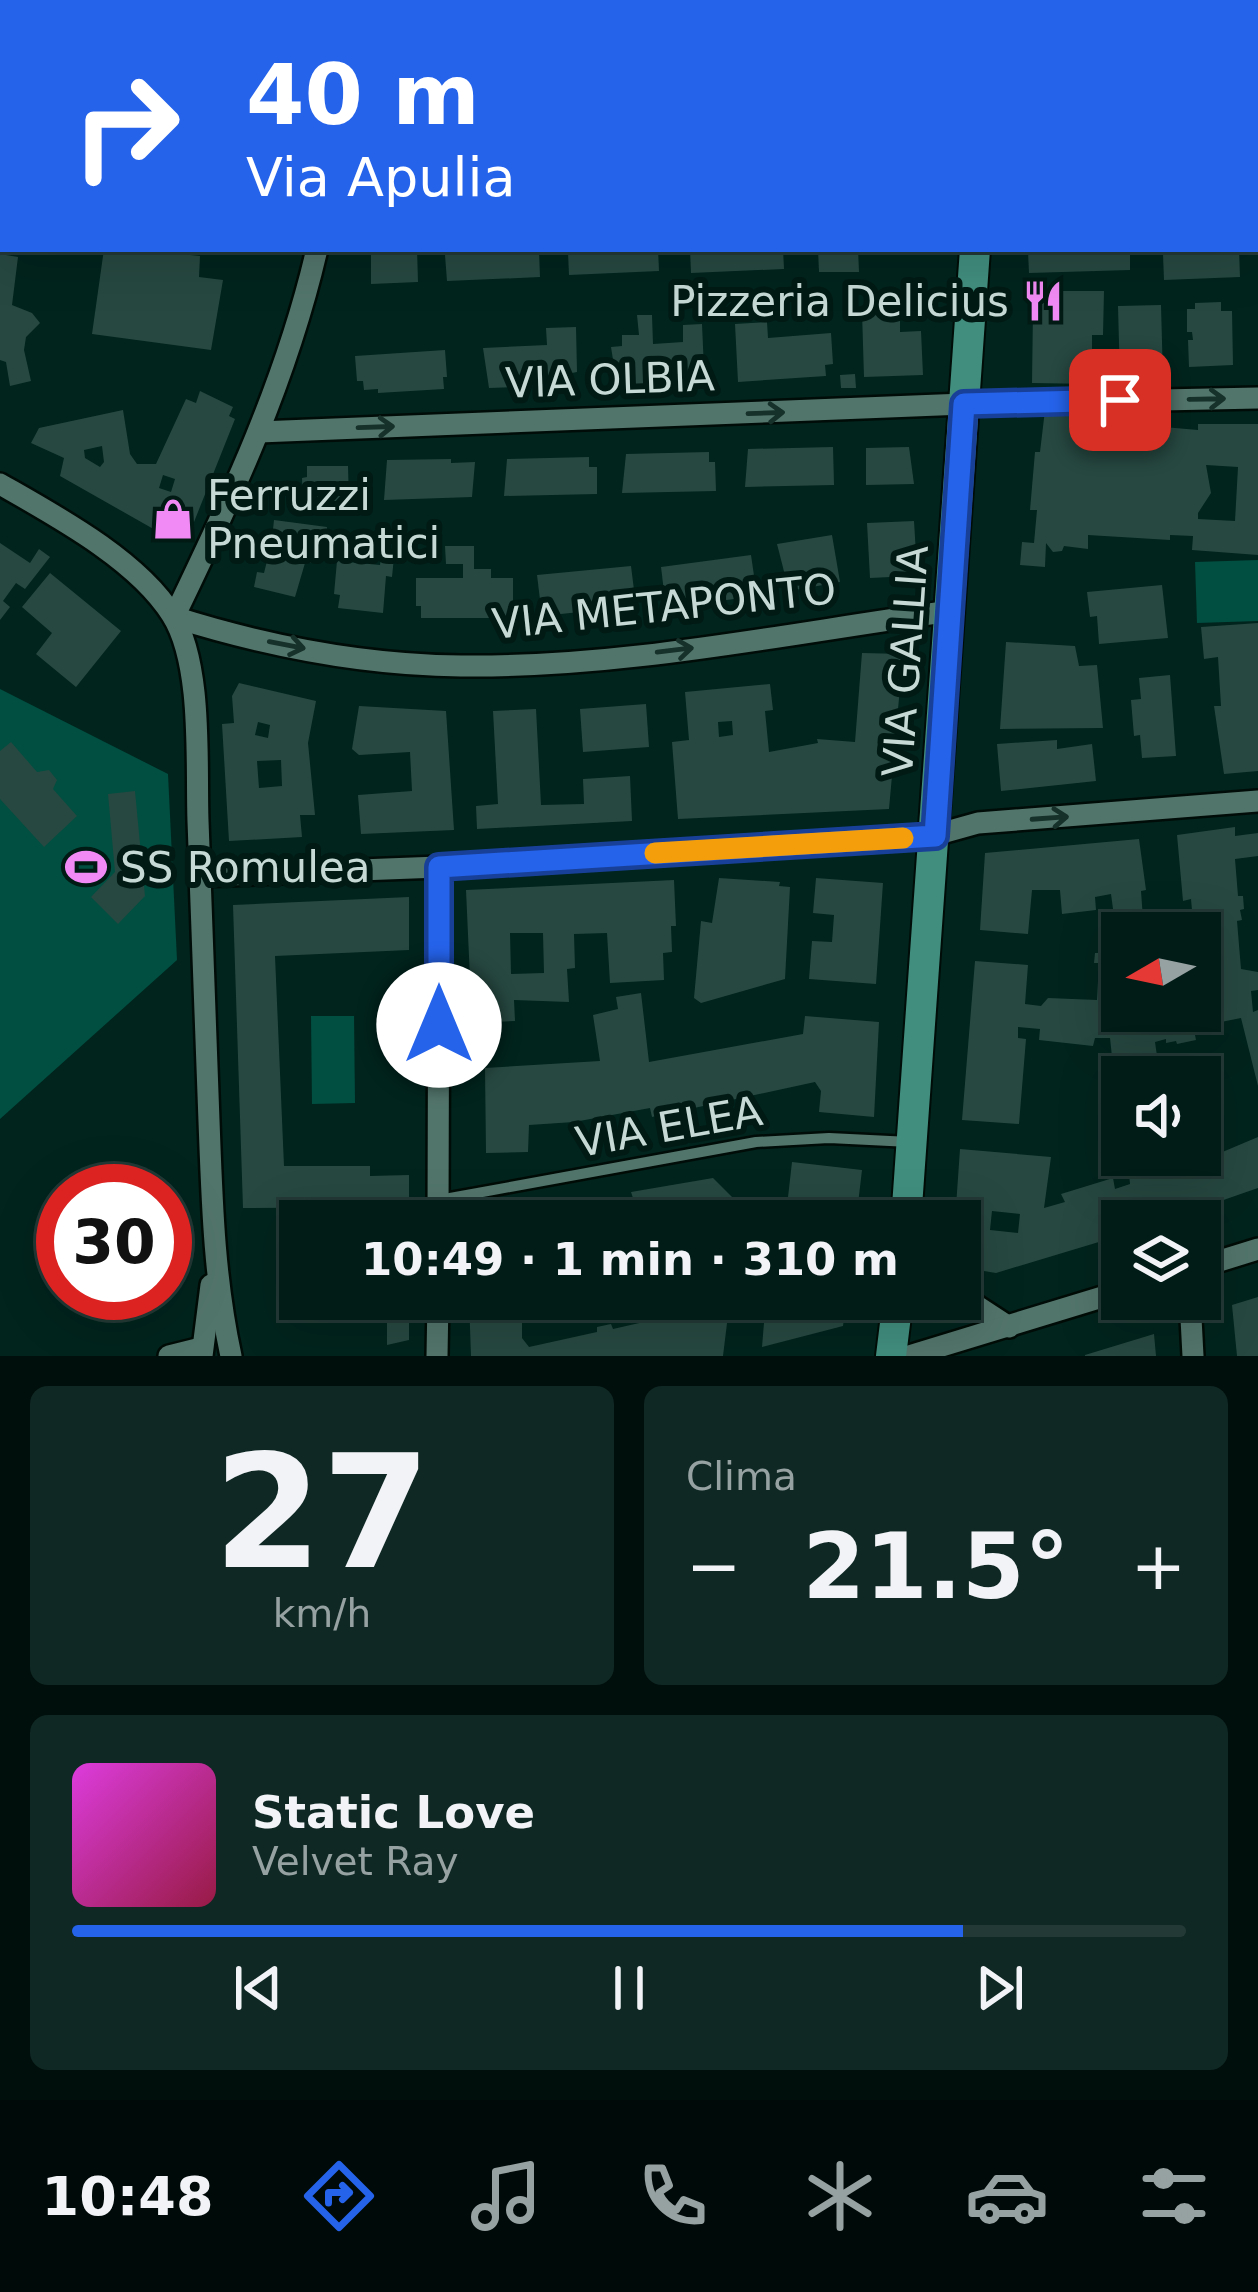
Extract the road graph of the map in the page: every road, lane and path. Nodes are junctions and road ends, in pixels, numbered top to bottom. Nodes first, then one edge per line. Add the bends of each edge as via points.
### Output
1 (316, 252) edge
2 (975, 252) edge
3 (1258, 398) edge
4 (964, 404) junction
5 (259, 432) junction
6 (0, 484) edge
7 (951, 611) junction
8 (174, 617) junction
9 (1258, 801) edge
10 (935, 836) junction
11 (439, 867) junction
12 (200, 876) junction
13 (913, 1143) junction
14 (438, 1200) edge
15 (485, 1200) edge
16 (908, 1200) edge
17 (1258, 1249) edge
18 (214, 1260) junction
19 (1221, 1260) edge
20 (1101, 1298) edge
21 (981, 1309) edge
22 (438, 1320) edge
23 (895, 1320) edge
24 (1191, 1320) edge
25 (1009, 1327) junction
26 (208, 1353) edge
27 (169, 1356) edge
28 (231, 1356) edge
29 (437, 1356) edge
30 (891, 1356) edge
31 (909, 1356) edge
32 (1193, 1356) edge

1 - 5 street
2 - 4 main road, VIA GALLIA
4 -> 3 street, VIA OLBIA
5 -> 4 street, VIA OLBIA
4 - 7 main road, VIA GALLIA
5 - 8 street
6 - 8 street via 124,563
8 -> 7 street, VIA METAPONTO via 329,654 460,666 570,662
7 - 10 main road, VIA GALLIA
8 - 12 street via 191,680
10 -> 9 street via 978,823
10 - 11 street
10 - 13 main road, VIA GALLIA
11 - 12 street
11 - 14 street
12 - 18 street
13 - 15 lane, VIA ELEA via 756,1142
13 - 16 main road, VIA GALLIA
17 - 19 street
18 - 26 street
18 - 28 street
20 - 25 street
21 - 25 street
22 - 29 street
23 - 30 main road
24 - 32 street
25 - 31 street
26 - 27 street

